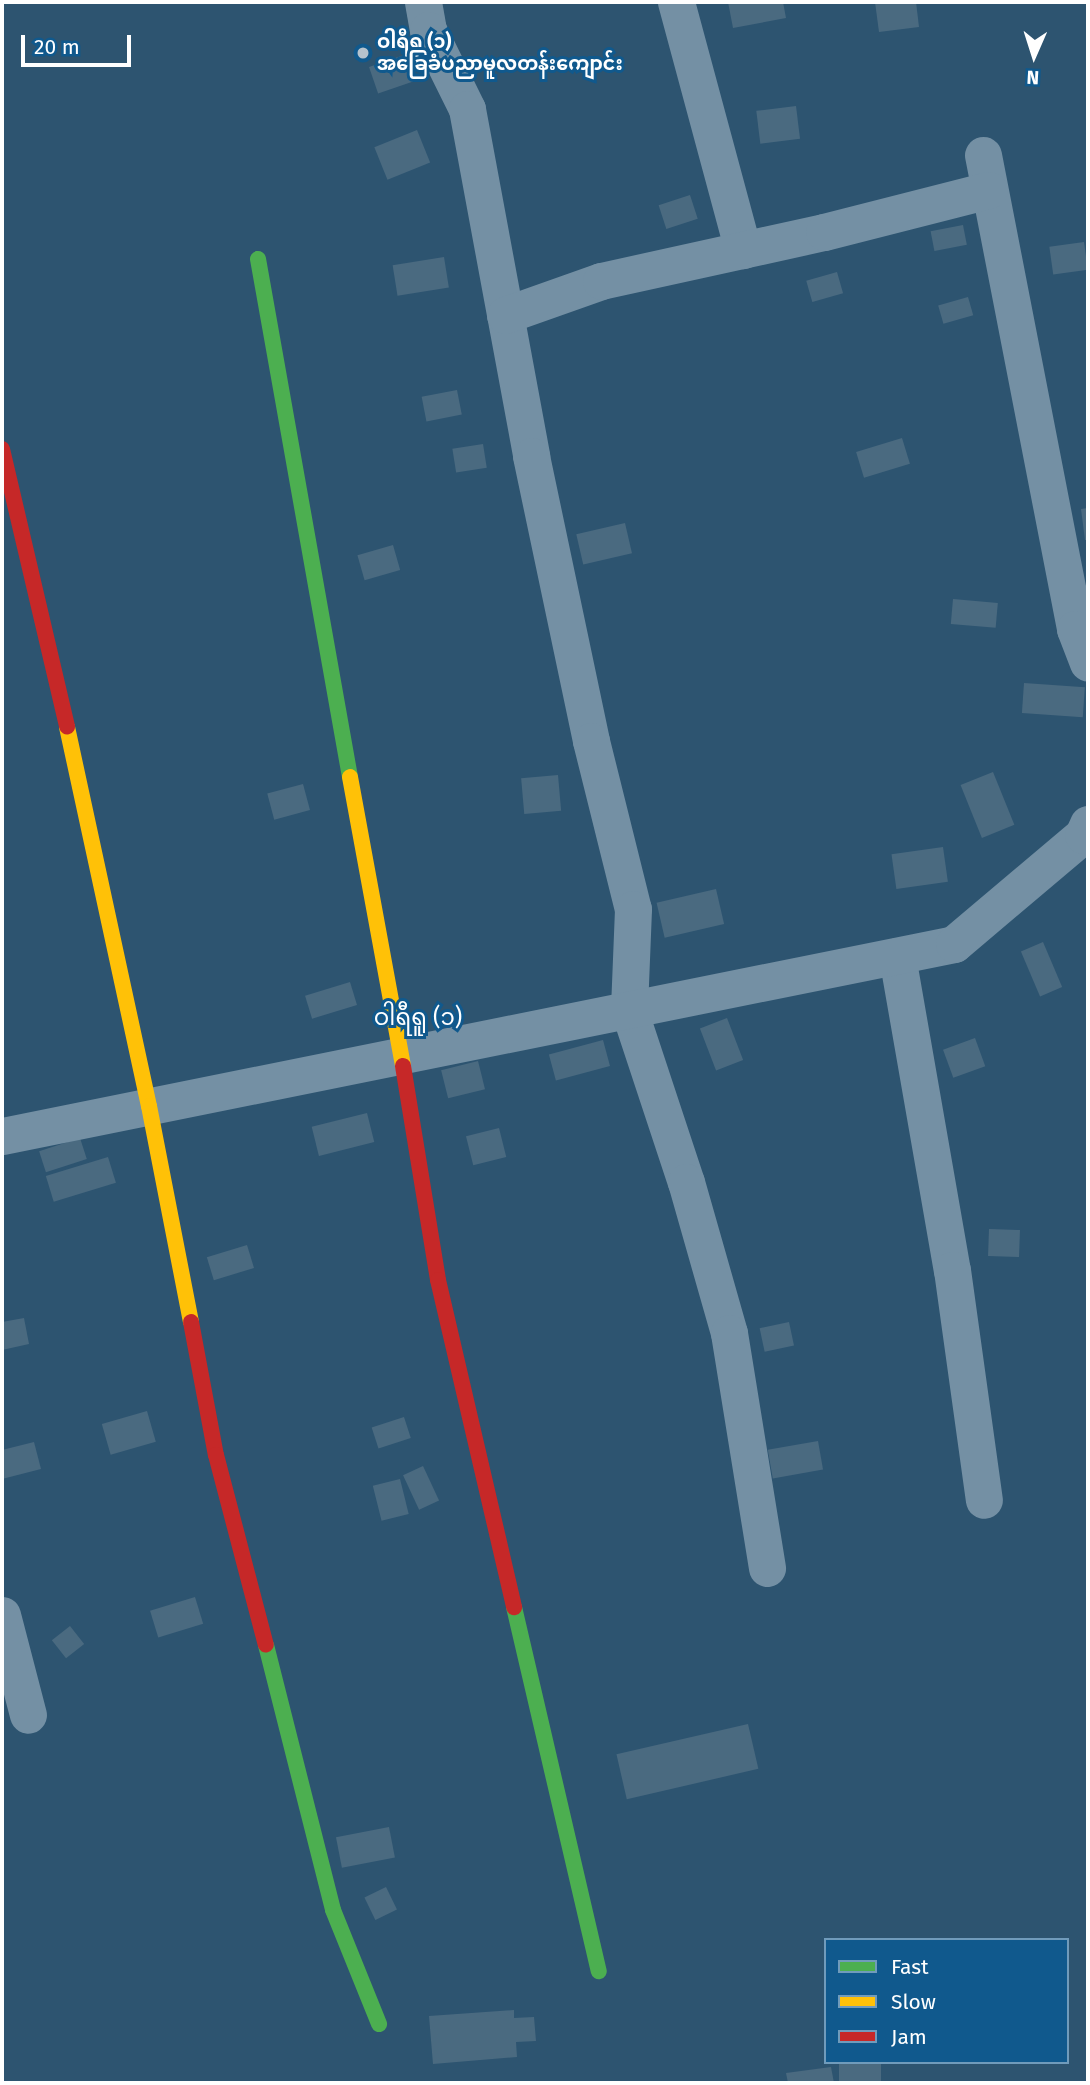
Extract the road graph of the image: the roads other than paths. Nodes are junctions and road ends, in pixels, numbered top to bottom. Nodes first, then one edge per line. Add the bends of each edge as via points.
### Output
1 (423, 2) edge
2 (677, 2) edge
3 (983, 155) dead end
4 (989, 190) junction
5 (743, 250) junction
6 (258, 259) dead end
7 (505, 315) junction
8 (2, 449) edge
9 (1088, 663) edge
10 (1088, 824) edge
11 (897, 956) junction
12 (629, 1010) junction
13 (401, 1055) junction
14 (149, 1106) junction
15 (2, 1136) edge
16 (984, 1500) dead end
17 (767, 1568) dead end
18 (2, 1615) edge
19 (28, 1715) dead end
20 (599, 1971) dead end
21 (379, 2024) dead end

1 - 7 street via 428,30 467,108
2 - 5 street
3 - 4 street
4 - 5 street
4 - 9 street via 1075,629
5 - 7 street via 601,281
6 - 13 street
7 - 12 street via 589,728 633,909
8 - 14 street via 96,851
10 - 11 street via 1083,835 954,944
11 - 12 street
11 - 16 street via 952,1270
12 - 13 street
12 - 17 street via 686,1182 729,1334
13 - 14 street
13 - 20 street via 438,1280
14 - 15 street
14 - 21 street via 219,1468 333,1910
18 - 19 street

